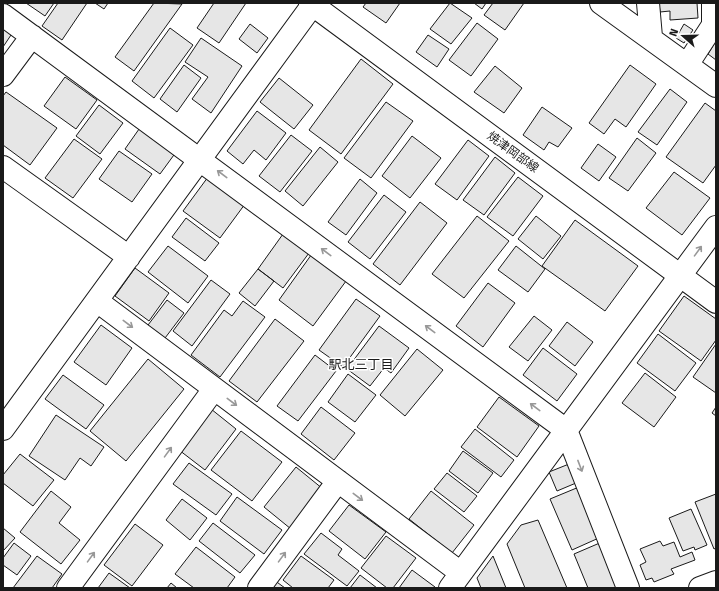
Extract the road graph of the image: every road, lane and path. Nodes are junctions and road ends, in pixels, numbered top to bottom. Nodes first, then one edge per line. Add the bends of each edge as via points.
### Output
1 (601, 3) edge
2 (648, 3) edge
3 (713, 3) edge
4 (312, 4) edge
5 (3, 15) edge
6 (32, 36) junction
7 (651, 37) junction
8 (687, 65) junction
9 (3, 75) edge
10 (716, 86) edge
11 (200, 158) junction
12 (3, 168) edge
13 (716, 227) edge
14 (128, 257) junction
15 (680, 275) junction
16 (96, 301) junction
17 (716, 302) edge
18 (214, 389) junction
19 (3, 429) edge
20 (566, 430) junction
21 (338, 481) junction
22 (456, 581) edge
23 (716, 582) edge
24 (68, 588) edge
25 (259, 588) edge
26 (628, 588) edge
27 (700, 588) edge

1 - 7 street
2 - 7 street
3 - 8 street via 713,25
4 - 11 street
4 - 15 street, 焼津岡部線
5 - 6 street
6 - 9 street
6 - 11 street
7 - 8 street
8 - 10 street
11 - 14 street
20 -> 11 street
12 - 14 street
15 -> 13 street
14 - 16 street
15 - 17 street, 焼津岡部線
15 - 20 street
16 -> 18 street
16 - 19 street
18 -> 21 street
24 -> 18 street
20 - 22 street
20 -> 26 street
21 -> 22 street
25 -> 21 street
23 - 27 street

